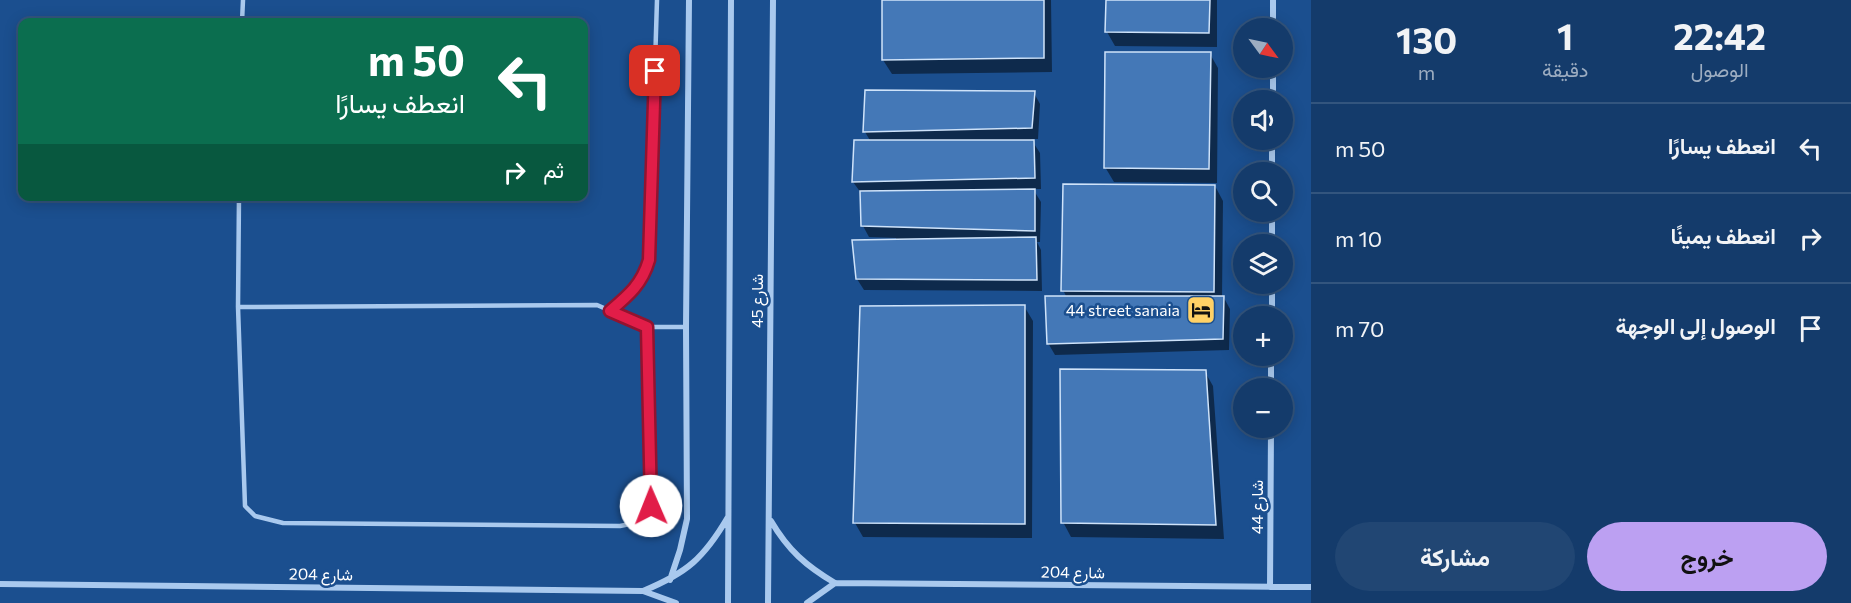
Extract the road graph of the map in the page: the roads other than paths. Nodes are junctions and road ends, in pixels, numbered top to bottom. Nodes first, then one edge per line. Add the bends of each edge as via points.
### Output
1 (243, 0) edge
2 (657, 0) edge
3 (689, 0) edge
4 (731, 0) edge
5 (773, 0) edge
6 (1273, 0) edge
7 (242, 18) edge
8 (1273, 18) edge
9 (239, 201) edge
10 (238, 307) junction
11 (610, 311) junction
12 (647, 327) junction
13 (686, 327) junction
14 (1271, 438) edge
15 (729, 516) junction
16 (770, 519) junction
17 (670, 580) junction
18 (835, 583) junction
19 (0, 584) edge
20 (1270, 587) junction
21 (1311, 587) edge
22 (643, 591) junction
23 (676, 603) edge
24 (728, 603) edge
25 (768, 603) edge
26 (807, 603) edge

1 - 7 lane
2 - 11 lane via 649,260 635,288
3 - 13 street
4 - 15 street, شارع 45
5 - 16 street, شارع 45
6 - 8 street
9 - 10 lane
10 - 11 lane via 597,305
10 - 12 lane via 245,506 255,516 283,523 620,526 640,522 651,506
11 - 12 lane
12 - 13 lane
13 - 17 street via 687,519
14 - 20 street, شارع 44
15 - 17 street, شارع 204 via 694,563
15 - 24 street, شارع 45
16 - 18 street via 797,556
16 - 25 street, شارع 45
17 - 22 street, شارع 204
18 - 20 street, شارع 204
18 - 26 street
19 - 22 street, شارع 204
20 - 21 street, شارع 204
22 - 23 street, شارع 204

